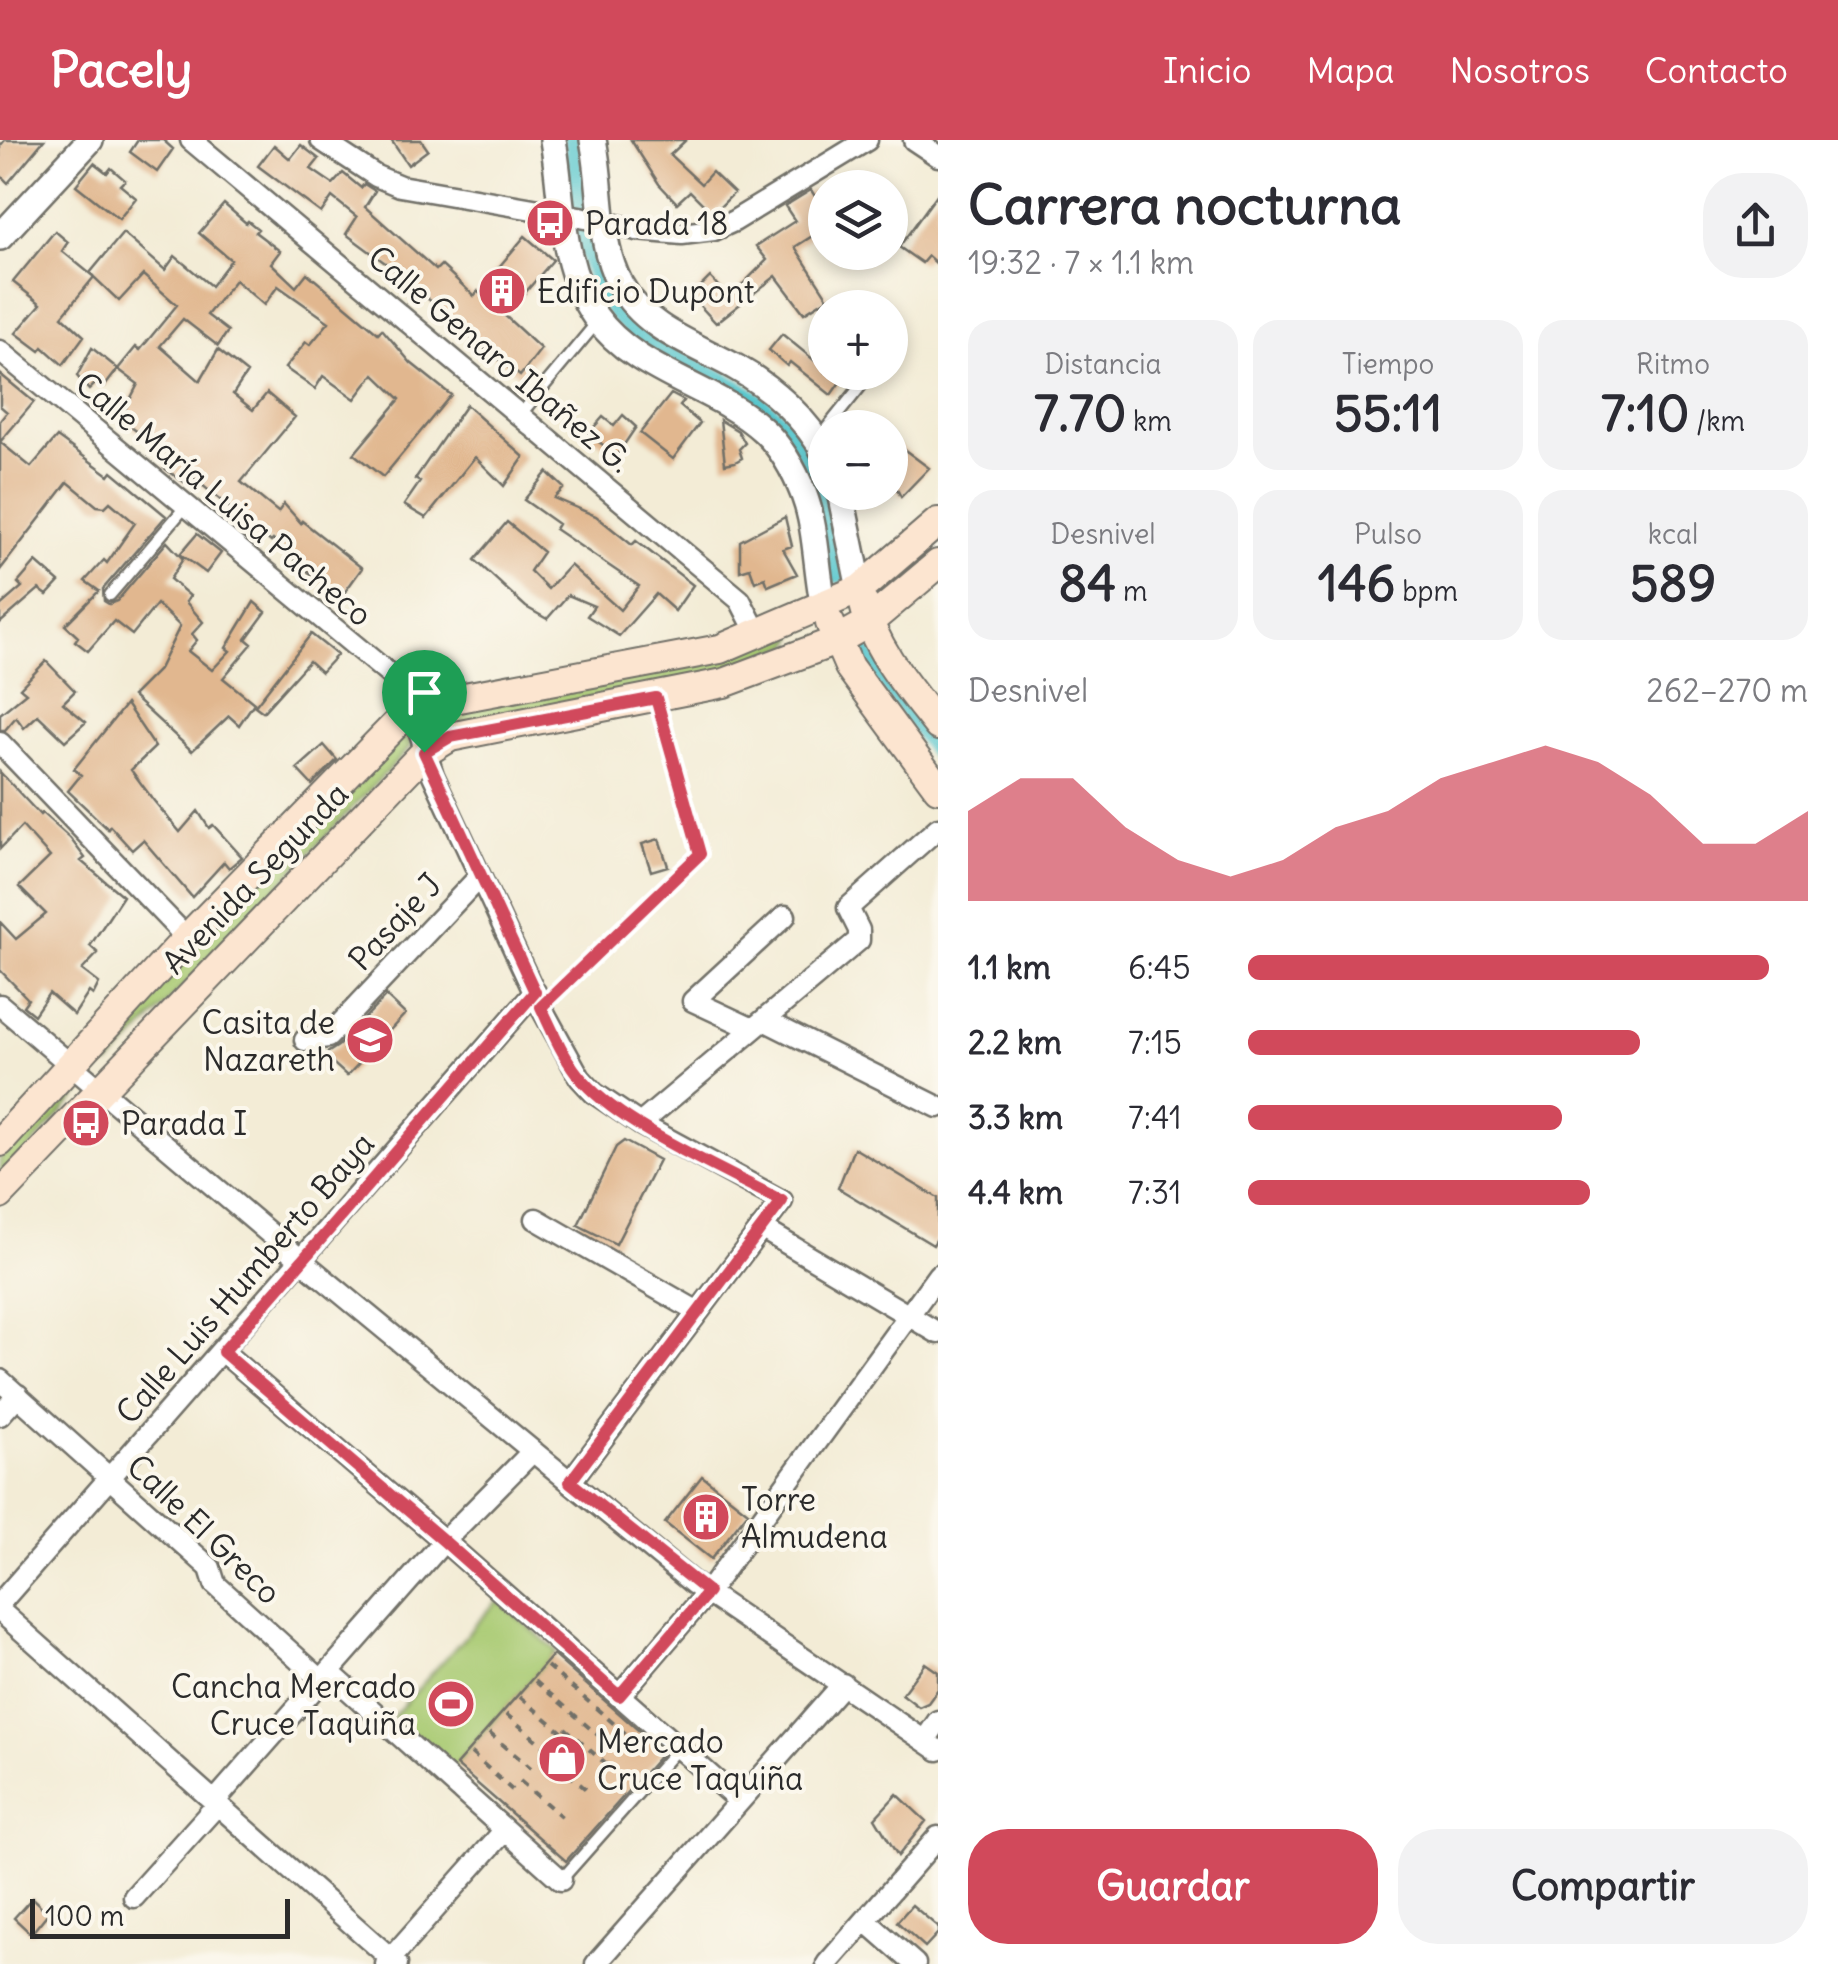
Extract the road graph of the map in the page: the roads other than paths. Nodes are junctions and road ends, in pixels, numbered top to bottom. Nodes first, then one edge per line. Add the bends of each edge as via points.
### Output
1 (90, 140) edge
2 (191, 140) edge
3 (321, 140) edge
4 (552, 140) edge
5 (593, 140) edge
6 (867, 140) edge
7 (914, 140) edge
8 (938, 156) edge
9 (582, 217) junction
10 (0, 237) edge
11 (599, 320) junction
12 (0, 352) edge
13 (520, 416) junction
14 (808, 425) edge
15 (186, 506) junction
16 (844, 510) edge
17 (938, 522) edge
18 (938, 564) edge
19 (860, 590) junction
20 (110, 594) dead end
21 (824, 607) junction
22 (868, 623) junction
23 (758, 634) junction
24 (836, 640) junction
25 (656, 698) junction
26 (415, 711) junction
27 (938, 726) edge
28 (0, 743) edge
29 (424, 752) junction
30 (938, 788) edge
31 (938, 828) edge
32 (480, 876) junction
33 (784, 916) dead end
34 (187, 938) junction
35 (538, 999) junction
36 (0, 1004) edge
37 (758, 1024) junction
38 (305, 1040) dead end
39 (72, 1066) junction
40 (99, 1090) junction
41 (938, 1108) edge
42 (640, 1124) junction
43 (0, 1142) edge
44 (0, 1195) edge
45 (536, 1220) dead end
46 (761, 1228) junction
47 (300, 1260) junction
48 (938, 1275) edge
49 (698, 1312) junction
50 (910, 1316) junction
51 (938, 1334) edge
52 (223, 1352) junction
53 (0, 1380) edge
54 (18, 1395) junction
55 (0, 1416) edge
56 (533, 1451) junction
57 (110, 1478) junction
58 (570, 1482) junction
59 (444, 1541) junction
60 (708, 1592) junction
61 (0, 1602) edge
62 (0, 1612) edge
63 (325, 1676) junction
64 (842, 1684) junction
65 (619, 1696) junction
66 (938, 1721) edge
67 (931, 1745) edge
68 (678, 1748) junction
69 (739, 1801) junction
70 (216, 1804) junction
71 (506, 1830) junction
72 (938, 1837) edge
73 (561, 1880) joint
74 (134, 1897) dead end
75 (866, 1921) junction
76 (391, 1962) edge
77 (596, 1964) edge
78 (828, 1964) edge
79 (914, 1964) edge

1 - 10 street
2 - 13 street, Calle Genaro Ibañez G.
3 - 9 street via 400,186
4 - 9 street
5 - 9 street
6 - 9 street via 714,230 637,230
7 - 8 street
9 - 11 street via 580,290
9 - 14 street via 637,306 686,344 765,386
11 - 13 lane
11 - 21 street via 654,367 749,419 775,443 806,499
12 - 15 street, Calle María Luisa Pacheco
13 - 23 street, Calle Genaro Ibañez G. via 740,600
15 - 20 lane
15 - 26 street, Calle María Luisa Pacheco via 406,688
16 - 19 street
17 - 19 main road, Avenida Segunda
18 - 22 main road, Avenida Segunda
19 - 21 main road, Avenida Segunda
19 - 22 main road
21 - 23 main road, Avenida Segunda
21 - 24 main road
22 - 24 main road, Avenida Segunda
22 - 27 main road
23 - 26 main road, Avenida Segunda via 720,649
24 - 25 main road, Avenida Segunda via 724,683
24 - 30 main road
25 - 29 main road, Avenida Segunda via 450,737
25 - 35 lane, Calle Luis Humberto Baya via 700,854
26 - 29 street, Calle María Luisa Pacheco
26 - 34 main road, Avenida Segunda
28 - 34 street
29 - 32 street, Calle María Luisa Pacheco
29 - 40 main road, Avenida Segunda
31 - 37 street via 848,908 859,940
32 - 35 street, Calle María Luisa Pacheco
32 - 38 street, Pasaje J via 328,1037
33 - 37 street via 693,1001
34 - 39 main road, Avenida Segunda
35 - 42 street, Calle María Luisa Pacheco via 580,1078
35 - 47 street, Calle Luis Humberto Baya
36 - 39 street
37 - 41 street
37 - 42 street
39 - 40 street
39 - 43 main road, Avenida Segunda
40 - 44 main road, Avenida Segunda
40 - 47 street
42 - 46 street, Calle María Luisa Pacheco via 782,1201
45 - 49 street
46 - 49 street
46 - 50 street
47 - 52 street, Calle Luis Humberto Baya
47 - 56 street
48 - 50 street
49 - 58 street
50 - 51 street
50 - 60 street
52 - 57 street, Calle Luis Humberto Baya
52 - 59 street
53 - 54 street, Calle El Greco
54 - 55 street
54 - 57 street, Calle El Greco
56 - 58 street
56 - 59 street
57 - 61 street, Calle Luis Humberto Baya
57 - 63 street, Calle El Greco via 210,1568 214,1584
58 - 60 street
59 - 63 street
59 - 65 street
60 - 64 street
60 - 65 street
62 - 70 street
63 - 70 street
63 - 71 street, Calle El Greco
64 - 67 street
64 - 69 street
65 - 68 street
66 - 67 street
68 - 69 street
68 - 73 lane, Calle El Greco
69 - 77 street
70 - 74 street
70 - 76 street
71 - 73 street, Calle El Greco
71 - 76 street
72 - 75 street
75 - 78 street
75 - 79 street

